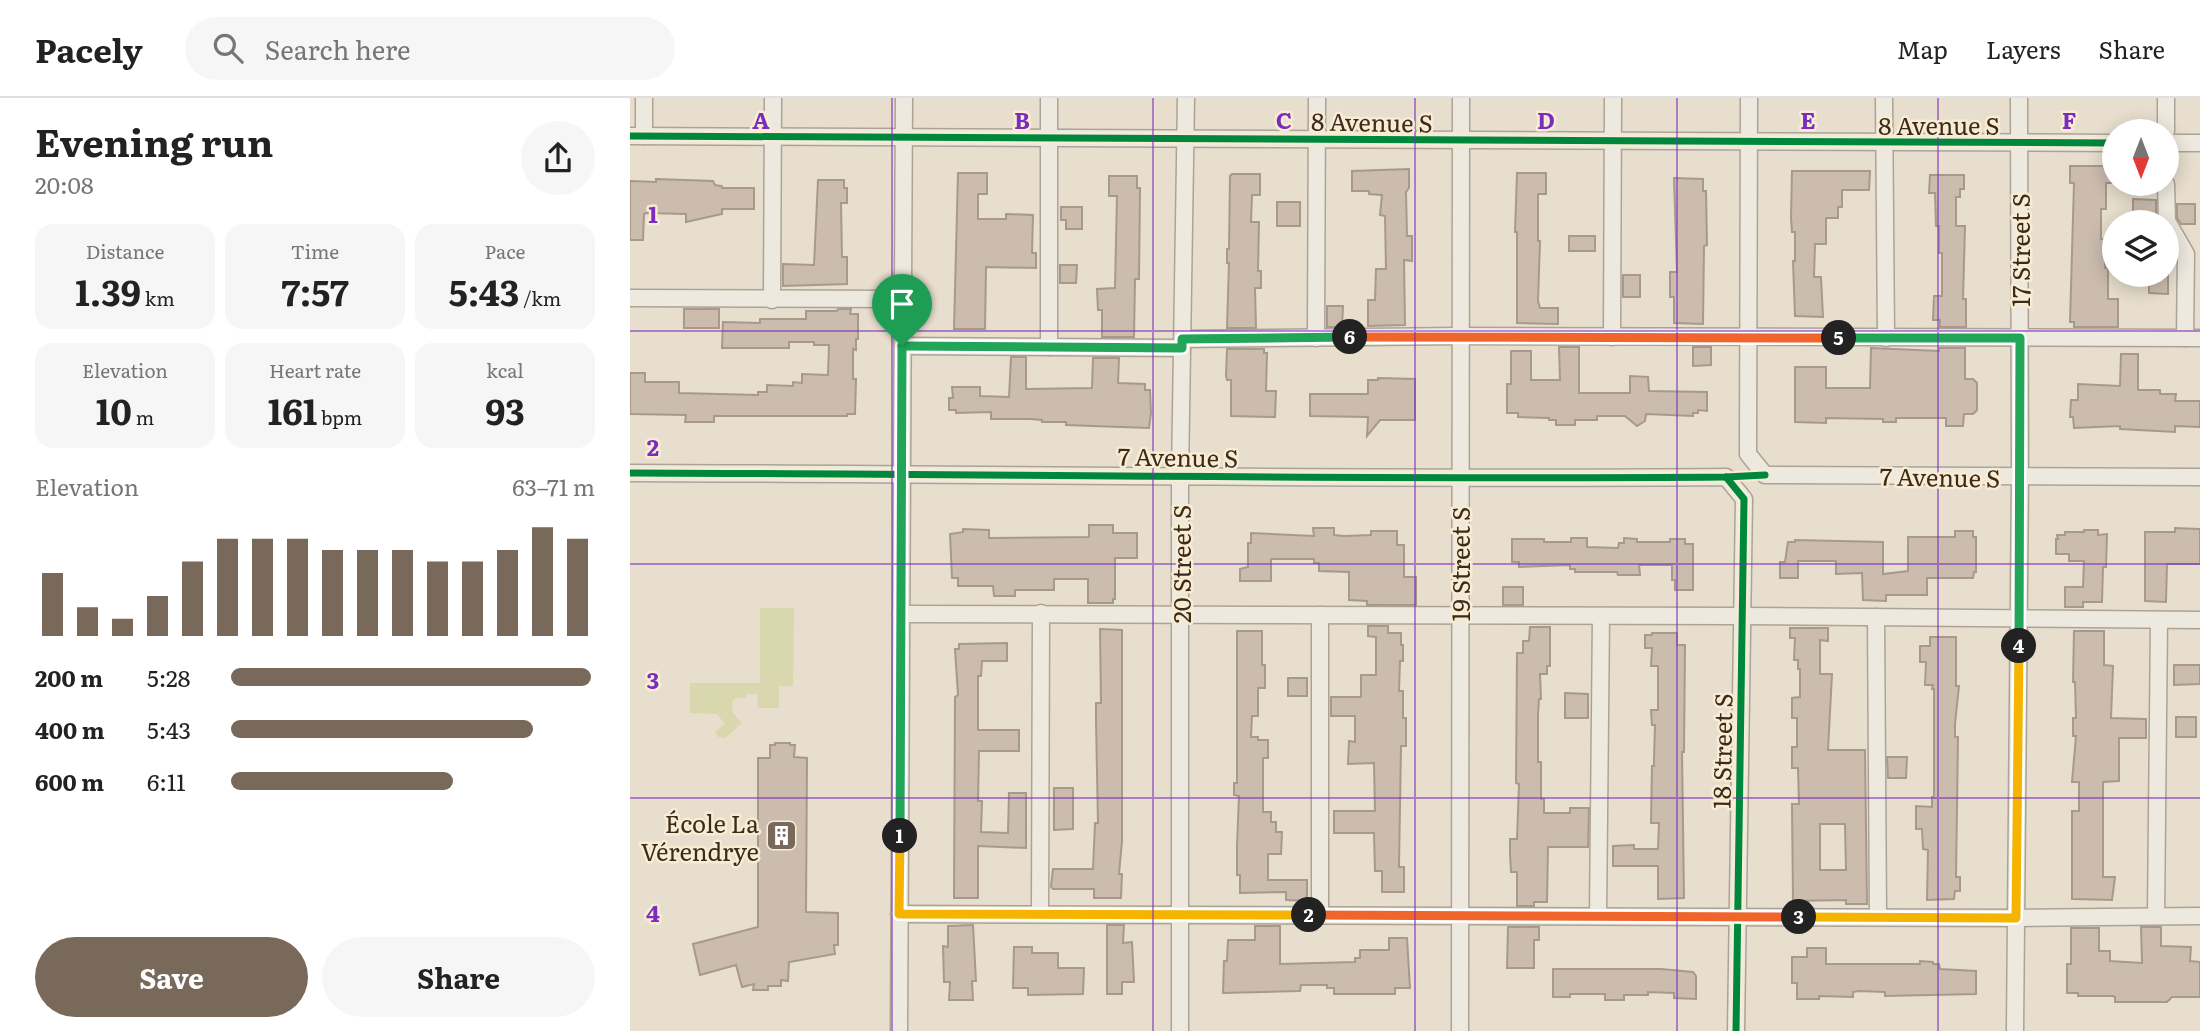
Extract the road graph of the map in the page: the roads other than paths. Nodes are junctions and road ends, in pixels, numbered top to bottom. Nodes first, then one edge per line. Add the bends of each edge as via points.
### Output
1 (644, 98) edge
2 (773, 98) edge
3 (904, 98) edge
4 (1049, 98) edge
5 (1186, 98) edge
6 (1317, 98) edge
7 (1461, 98) edge
8 (1613, 98) edge
9 (1749, 98) edge
10 (1884, 98) edge
11 (2019, 98) edge
12 (2166, 98) edge
13 (2166, 119) edge
14 (637, 136) edge
15 (773, 136) junction
16 (904, 138) junction
17 (1048, 138) junction
18 (1186, 139) junction
19 (1317, 140) junction
20 (1461, 141) junction
21 (1613, 142) junction
22 (1749, 142) junction
23 (1884, 143) junction
24 (2102, 143) edge
25 (2179, 143) edge
26 (2200, 143) edge
27 (2019, 144) junction
28 (2166, 196) edge
29 (630, 298) edge
30 (903, 299) junction
31 (772, 300) junction
32 (1460, 336) junction
33 (1612, 337) junction
34 (1316, 338) junction
35 (1748, 338) junction
36 (1886, 338) junction
37 (2020, 338) junction
38 (2192, 338) edge
39 (1182, 343) junction
40 (902, 346) junction
41 (1049, 347) junction
42 (630, 472) edge
43 (902, 474) junction
44 (1180, 475) junction
45 (1726, 477) joint
46 (2020, 477) junction
47 (2200, 477) edge
48 (1459, 479) junction
49 (1041, 613) junction
50 (901, 614) junction
51 (1180, 614) junction
52 (1320, 615) junction
53 (1601, 616) junction
54 (1742, 616) junction
55 (1459, 617) junction
56 (1876, 617) junction
57 (2019, 620) junction
58 (2159, 620) junction
59 (2200, 620) edge
60 (899, 914) junction
61 (1040, 914) junction
62 (1180, 915) junction
63 (1320, 915) junction
64 (1460, 915) junction
65 (2156, 915) junction
66 (1598, 916) junction
67 (2200, 916) edge
68 (1738, 917) junction
69 (1878, 917) junction
70 (2016, 918) junction
71 (898, 1031) edge
72 (1180, 1031) edge
73 (1460, 1031) edge
74 (1737, 1031) edge
75 (2015, 1031) edge

1 - 14 street
2 - 15 street
3 - 16 street
4 - 17 street
5 - 18 street, 20 Street S
6 - 19 street
7 - 20 street, 19 Street S
8 - 21 street
9 - 22 street
10 - 23 street
11 - 27 street, 17 Street S
12 - 13 street
14 - 15 street, 8 Avenue S
15 - 16 street, 8 Avenue S
15 - 31 street
16 - 17 street, 8 Avenue S
16 - 30 street
17 - 18 street, 8 Avenue S
17 - 41 street
18 - 19 street, 8 Avenue S
18 - 39 street, 20 Street S
19 - 20 street, 8 Avenue S
19 - 34 street
20 - 21 street, 8 Avenue S
20 - 32 street, 19 Street S
21 - 22 street, 8 Avenue S
21 - 33 street
22 - 23 street, 8 Avenue S
22 - 35 street
23 - 27 street, 8 Avenue S
23 - 36 street
24 - 27 street, 8 Avenue S
25 - 26 street
27 - 37 street, 17 Street S
28 - 38 street via 2167,221 2186,254
29 - 31 street
30 - 31 street
30 - 40 street
32 - 33 street
32 - 34 street
32 - 48 street, 19 Street S
33 - 35 street
34 - 39 street
35 - 36 street
35 - 46 street, 7 Avenue S via 1748,454 1765,475
36 - 37 street
37 - 38 street
37 - 46 street, 17 Street S
39 - 41 street
39 - 44 street, 20 Street S
40 - 41 street
40 - 43 street
42 - 43 street, 7 Avenue S
43 - 44 street, 7 Avenue S
43 - 50 street
44 - 48 street, 7 Avenue S
44 - 51 street, 20 Street S
45 - 48 street, 7 Avenue S
45 - 54 street, 18 Street S via 1744,499
46 - 47 street, 7 Avenue S
46 - 57 street, 17 Street S
48 - 55 street, 19 Street S
49 - 50 street
49 - 51 street
49 - 61 street
50 - 60 street
51 - 52 street
51 - 62 street, 20 Street S
52 - 55 street
52 - 63 street
53 - 54 street
53 - 55 street
53 - 66 street
54 - 56 street
54 - 68 street, 18 Street S
55 - 64 street, 19 Street S
56 - 57 street
56 - 69 street
57 - 58 street
57 - 70 street, 17 Street S
58 - 59 street
58 - 65 street
60 - 61 street
60 - 71 street
61 - 62 street
62 - 63 street
62 - 72 street, 20 Street S
63 - 64 street
64 - 66 street
64 - 73 street, 19 Street S
65 - 67 street
65 - 70 street
66 - 68 street
68 - 69 street
68 - 74 street, 18 Street S
69 - 70 street
70 - 75 street, 17 Street S

